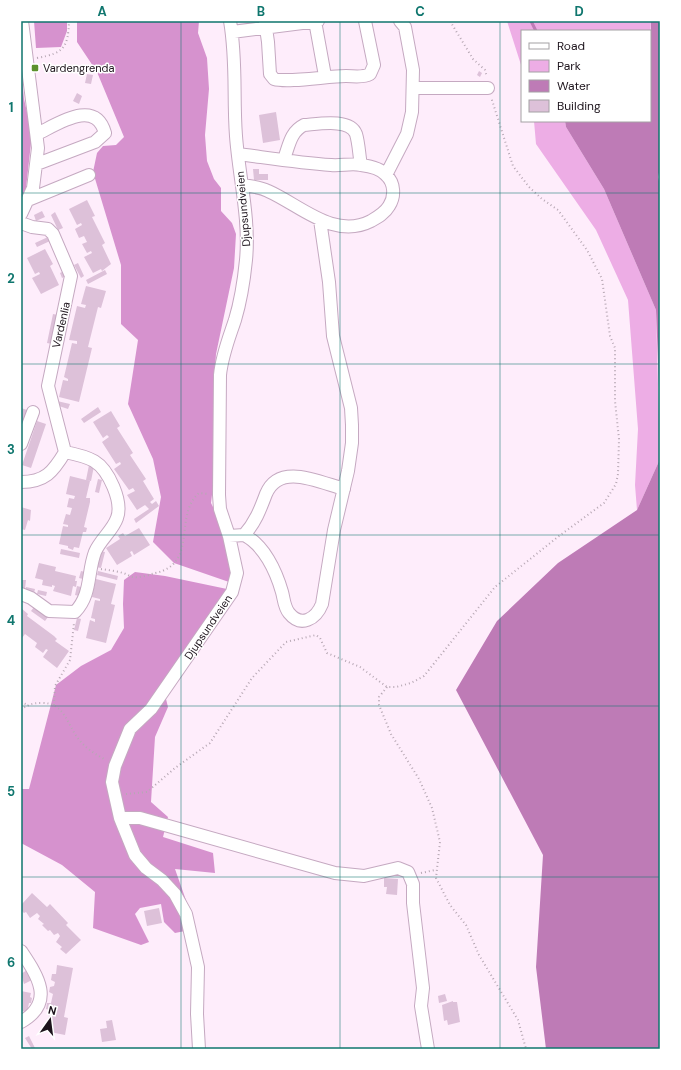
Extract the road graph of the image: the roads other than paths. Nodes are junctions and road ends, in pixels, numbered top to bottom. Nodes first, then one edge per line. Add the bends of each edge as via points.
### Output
1 (22, 21) edge
2 (315, 21) edge
3 (318, 21) edge
4 (365, 21) edge
5 (400, 21) edge
6 (265, 24) edge
7 (231, 27) edge
8 (325, 76) junction
9 (414, 88) junction
10 (488, 88) road end
11 (37, 134) junction
12 (238, 154) junction
13 (284, 160) junction
14 (37, 164) junction
15 (361, 165) junction
16 (89, 175) dead end
17 (386, 175) junction
18 (242, 185) junction
19 (28, 200) junction
20 (21, 214) edge
21 (320, 220) junction
22 (21, 223) edge
23 (33, 412) dead end
24 (21, 444) edge
25 (65, 452) junction
26 (21, 482) edge
27 (344, 488) junction
28 (244, 535) junction
29 (229, 536) junction
30 (21, 594) edge
31 (120, 818) junction
32 (21, 951) edge
33 (21, 1022) edge
34 (199, 1049) edge
35 (428, 1049) edge

1 - 11 street
2 - 3 street
2 - 6 street
2 - 8 street
4 - 8 street via 374,65 370,74
5 - 9 street via 405,27
6 - 7 street
6 - 8 street via 272,78 284,81
7 - 12 street, Djupsundveien via 236,75 235,122
9 - 10 street
9 - 17 street via 407,134
11 - 14 street
11 - 14 street via 79,115 94,116 101,121 105,133 95,142
12 - 13 street
12 - 18 street, Djupsundveien
13 - 15 street
13 - 15 street via 292,135 299,127 342,124 348,126 356,135
14 - 19 street
15 - 17 street
16 - 19 street
17 - 21 street via 392,183 393,198 381,215 367,223 351,226 336,226
18 - 21 street via 267,190
18 - 29 street, Djupsundveien via 247,238 246,259 240,300 220,375 220,509
19 - 20 street
21 - 27 street via 329,282 333,336 351,408 352,443
22 - 25 street, Vardenlia via 48,228 71,276 48,386
23 - 24 street
25 - 26 street via 54,470 43,478 34,482
25 - 30 street via 96,462 105,472 118,498 117,518 95,552 86,596 75,612 49,611
27 - 28 street via 296,476 284,476 267,492 253,526
27 - 28 street via 322,604 318,614 311,619 303,620 290,614 268,559 260,548
28 - 29 street
29 - 31 street, Djupsundveien via 237,573 232,592 151,709 130,729 115,766 112,782
31 - 34 street, Djupsundveien via 135,855 175,894 186,914 198,967
31 - 35 street via 140,818 335,873 364,876 398,868 408,872 413,884 423,988 421,1006
32 - 33 street via 38,975 41,990 34,1011

